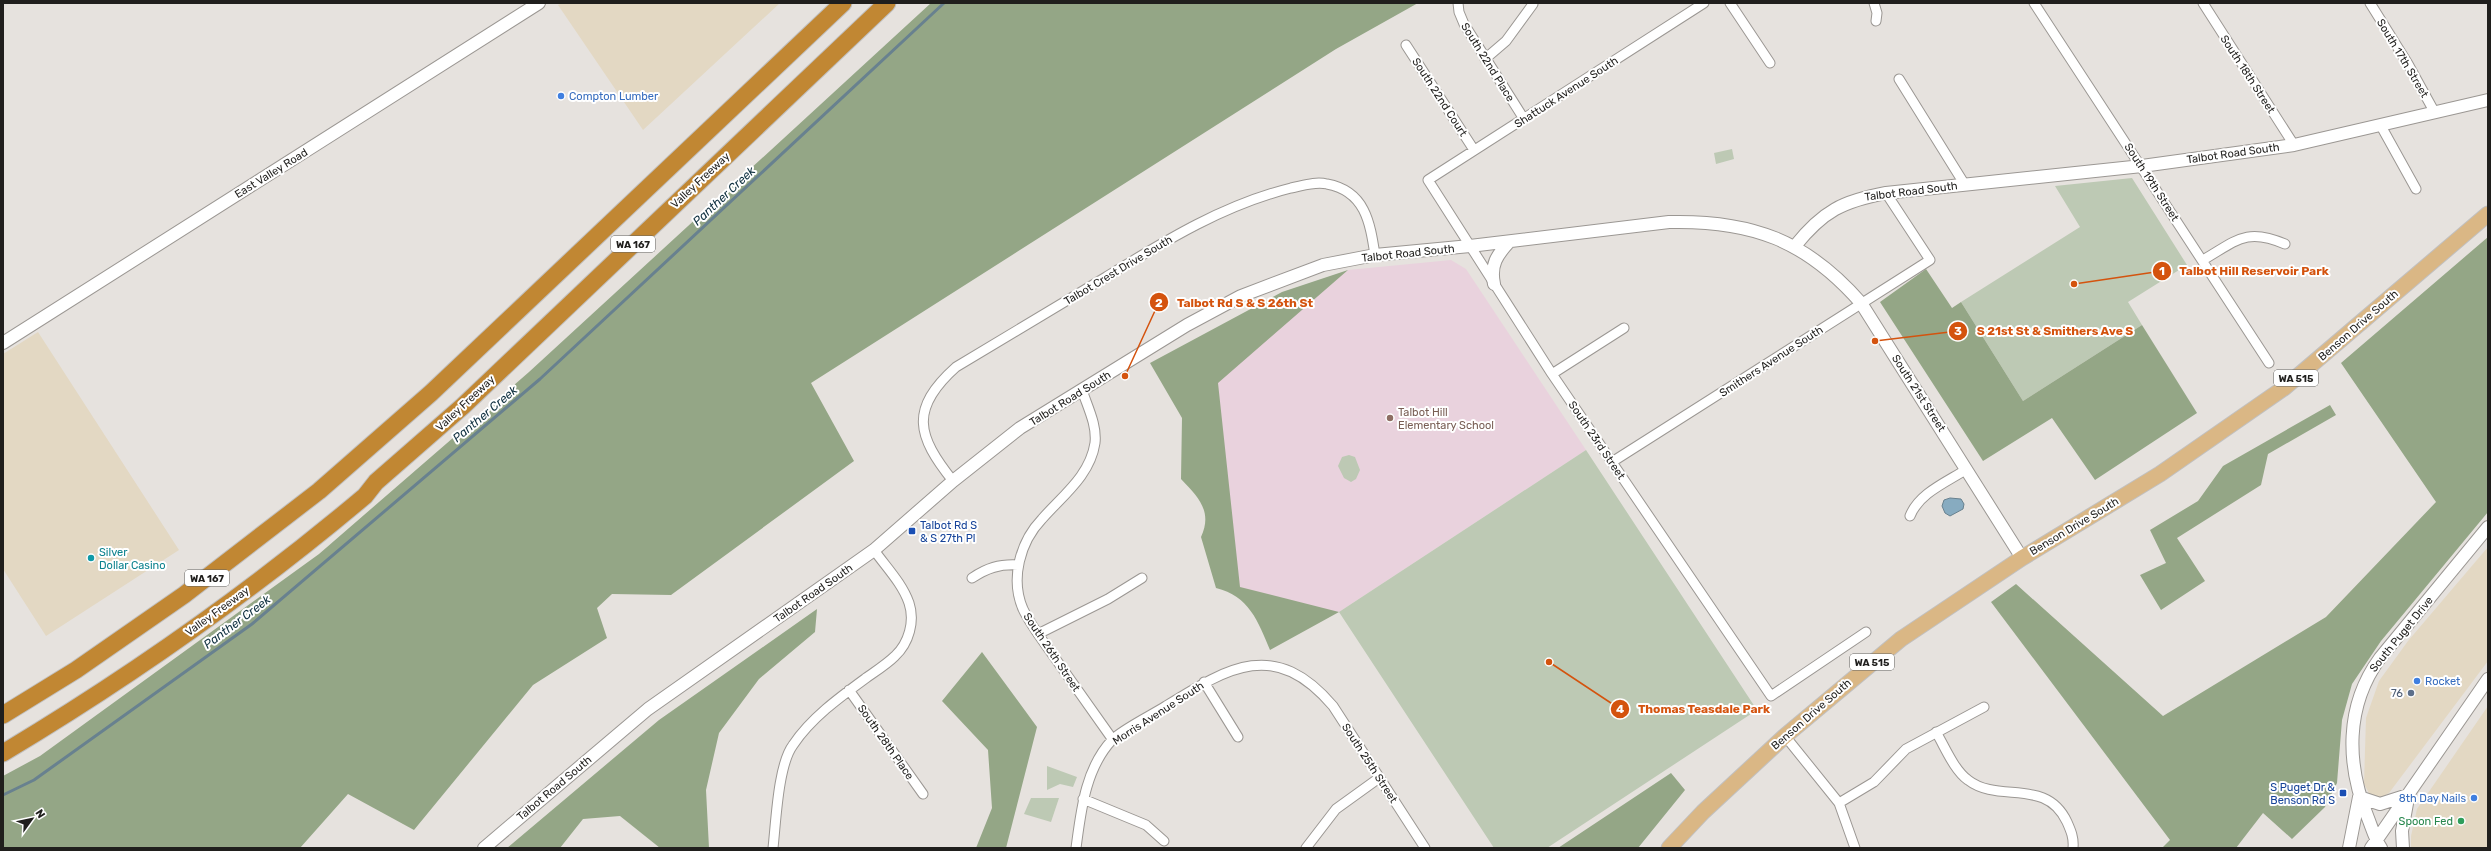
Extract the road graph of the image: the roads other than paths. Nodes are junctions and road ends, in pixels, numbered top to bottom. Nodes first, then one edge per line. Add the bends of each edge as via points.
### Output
1 (539, 3) edge
2 (843, 3) edge
3 (887, 3) edge
4 (1458, 3) edge
5 (1704, 3) edge
6 (1730, 3) edge
7 (1874, 3) edge
8 (2034, 3) edge
9 (2203, 3) edge
10 (2370, 3) edge
11 (1533, 4) edge
12 (1876, 21) dead end
13 (1406, 45) dead end
14 (1485, 59) junction
15 (1770, 63) dead end
16 (1899, 79) dead end
17 (2488, 100) edge
18 (2435, 113) junction
19 (1524, 119) junction
20 (2381, 126) junction
21 (2294, 145) junction
22 (1474, 150) junction
23 (2142, 166) junction
24 (1428, 180) joint
25 (1965, 185) junction
26 (2416, 189) dead end
27 (1886, 193) junction
28 (2488, 214) edge
29 (1509, 242) junction
30 (2285, 244) dead end
31 (1470, 246) junction
32 (1795, 246) junction
33 (1375, 255) junction
34 (2203, 260) junction
35 (1494, 284) junction
36 (1861, 303) junction
37 (1624, 328) dead end
38 (3, 343) edge
39 (2269, 363) dead end
40 (1552, 374) junction
41 (1082, 390) junction
42 (1612, 462) junction
43 (1967, 469) junction
44 (953, 481) junction
45 (376, 482) junction
46 (1910, 516) dead end
47 (2488, 527) edge
48 (874, 550) junction
49 (2022, 558) junction
50 (1018, 565) junction
51 (972, 578) dead end
52 (1142, 578) dead end
53 (1866, 632) dead end
54 (1038, 634) junction
55 (2488, 679) edge
56 (1204, 682) junction
57 (1310, 683) joint
58 (849, 690) junction
59 (1984, 707) dead end
60 (3, 715) edge
61 (1936, 732) junction
62 (1785, 736) junction
63 (1238, 737) dead end
64 (1113, 740) junction
65 (3, 744) edge
66 (3, 753) edge
67 (1379, 778) junction
68 (923, 794) dead end
69 (2408, 795) junction
70 (2359, 797) junction
71 (1083, 799) junction
72 (1839, 803) junction
73 (1164, 841) dead end
74 (2376, 846) edge
75 (1855, 847) edge
76 (484, 848) edge
77 (773, 848) edge
78 (1076, 848) edge
79 (1306, 848) edge
80 (1425, 848) edge
81 (1669, 848) edge
82 (2073, 848) edge
83 (2349, 848) edge
84 (2403, 848) edge

1 - 38 street, East Valley Road
2 - 60 highway, WA 167 via 453,373 319,491 184,595 76,670
3 - 45 highway, Valley Freeway / WA 167 via 463,406
4 - 14 street, South 22nd Place via 1464,24
5 - 19 street, Shattuck Avenue South
6 - 15 street
7 - 12 street
8 - 23 street, South 19th Street
9 - 21 street, South 18th Street
10 - 18 street, South 17th Street
11 - 14 street via 1506,41
13 - 22 street, South 22nd Court
14 - 19 street, South 22nd Place
16 - 25 street
17 - 18 street, Talbot Road South
18 - 20 street, Talbot Road South
19 - 22 street, Shattuck Avenue South
20 - 21 street, Talbot Road South
20 - 26 street
21 - 23 street, Talbot Road South
22 - 24 street, Shattuck Avenue South
23 - 25 street, Talbot Road South
23 - 34 street, South 19th Street
24 - 31 street, South 23rd Street
25 - 27 street, Talbot Road South
27 - 32 street, Talbot Road South via 1856,199 1838,206 1810,226
27 - 36 street, Smithers Avenue South via 1930,260
28 - 49 main road, Benson Drive South / WA 515 via 2284,388 2160,474
29 - 31 street, Talbot Road South
29 - 32 street, Talbot Road South via 1669,222 1698,221 1752,229
29 - 35 street via 1497,256 1492,272
30 - 34 street via 2254,234
31 - 33 street, Talbot Road South
31 - 35 street, South 23rd Street
32 - 36 street, South 21st Street via 1829,271
33 - 41 street, Talbot Road South via 1323,265 1241,296 1187,325
33 - 44 street, Talbot Crest Drive South via 1365,210 1348,193 1326,183 1275,192 1209,216 956,367 943,379 925,406 923,423 926,442
34 - 39 street, South 19th Street
35 - 40 street, South 23rd Street
36 - 42 street, Smithers Avenue South
36 - 43 street, South 21st Street
37 - 40 street
40 - 42 street, South 23rd Street
41 - 44 street, Talbot Road South via 1020,428
41 - 50 street, South 26th Street via 1095,426 1095,444 1089,462 1070,492 1041,520 1029,537
42 - 53 street, South 23rd Street via 1771,696
43 - 46 street via 1916,503
43 - 49 street, South 21st Street
44 - 48 street, Talbot Road South
45 - 65 highway via 355,493 248,579 167,638 81,696
45 - 66 highway, Valley Freeway / WA 167 via 365,496 238,597 90,700
47 - 70 street, South Puget Drive via 2367,675 2354,715 2352,737 2352,760
48 - 58 street via 902,589 912,619 910,630 896,656
48 - 76 street, Talbot Road South via 648,709
49 - 62 main road, Benson Drive South / WA 515 via 1901,639
50 - 51 street via 1002,564 982,571
50 - 54 street, South 26th Street via 1018,586 1023,609
52 - 54 street via 1108,599
54 - 64 street, South 26th Street
55 - 69 street
56 - 57 street, Morris Avenue South via 1236,668 1264,664 1279,666
56 - 63 street
56 - 64 street, Morris Avenue South
57 - 67 street, South 25th Street via 1333,706
58 - 68 street, South 28th Place
58 - 77 street via 813,721 792,746 784,766
59 - 61 street
61 - 72 street via 1906,749 1874,782
61 - 82 street via 1968,780 1984,787 2033,794 2058,806 2071,830
62 - 72 street
62 - 81 main road, Benson Drive South / WA 515 via 1703,812
64 - 71 street, Morris Avenue South via 1094,770
67 - 79 street via 1336,810
67 - 80 street, South 25th Street
69 - 70 street via 2380,804
69 - 74 street
69 - 84 street via 2402,831
70 - 74 street, South Puget Drive
70 - 83 street
71 - 73 street via 1146,824
71 - 78 street, Morris Avenue South
72 - 75 street

